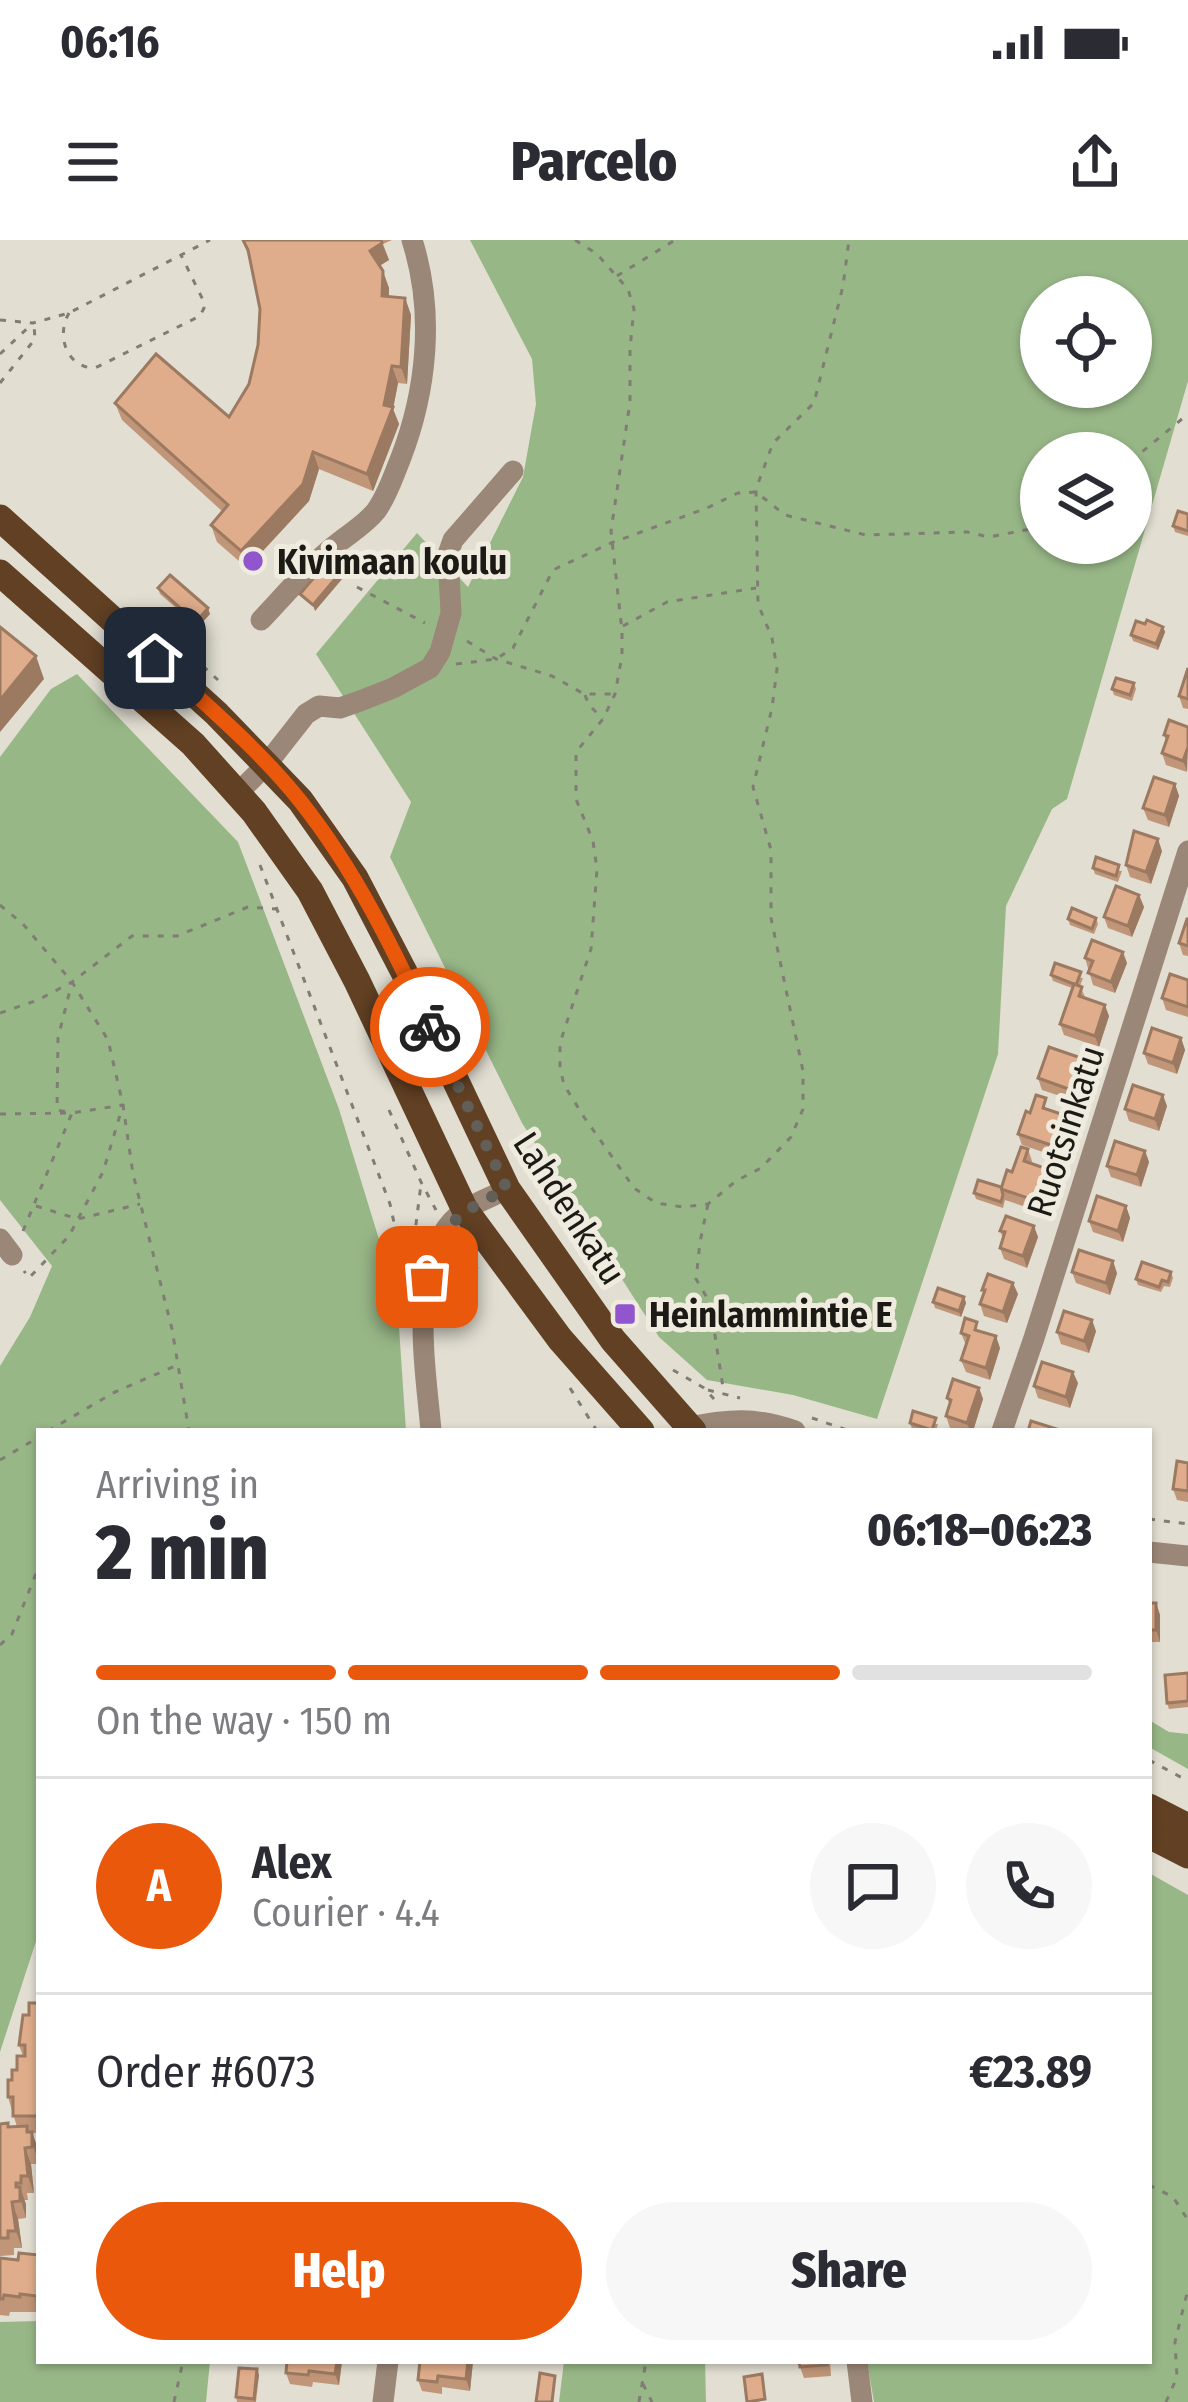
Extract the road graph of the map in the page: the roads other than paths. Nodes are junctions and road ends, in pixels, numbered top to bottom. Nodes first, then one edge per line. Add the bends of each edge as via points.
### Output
1 (412, 240) edge
2 (513, 471) dead end
3 (0, 518) edge
4 (0, 574) edge
5 (261, 620) dead end
6 (266, 764) junction
7 (238, 793) junction
8 (1188, 851) edge
9 (507, 1189) junction
10 (456, 1219) junction
11 (431, 1428) edge
12 (638, 1428) edge
13 (687, 1428) edge
14 (697, 1428) edge
15 (786, 1428) edge
16 (1003, 1428) edge
17 (1152, 1552) edge
18 (1188, 1556) edge
19 (1152, 1809) edge
20 (1188, 1827) edge
21 (1152, 1836) edge
22 (1188, 1855) edge
23 (388, 2364) edge
24 (857, 2364) edge
25 (383, 2402) edge
26 (862, 2402) edge

1 - 5 street via 426,345 410,436 366,523
2 - 6 street via 453,539 451,613 430,668 340,708 319,706
3 - 6 main road, Lahdenkatu
4 - 7 main road
6 - 7 street
6 - 9 main road, Lahdenkatu via 355,878
7 - 10 main road via 310,891 357,981
8 - 16 street, Ruotsinkatu
9 - 10 street
9 - 13 main road, Lahdenkatu via 613,1340
10 - 11 street via 427,1277
10 - 12 main road via 501,1255 560,1339
14 - 15 street via 732,1419
17 - 18 street
19 - 20 main road
21 - 22 main road
23 - 25 street
24 - 26 street

